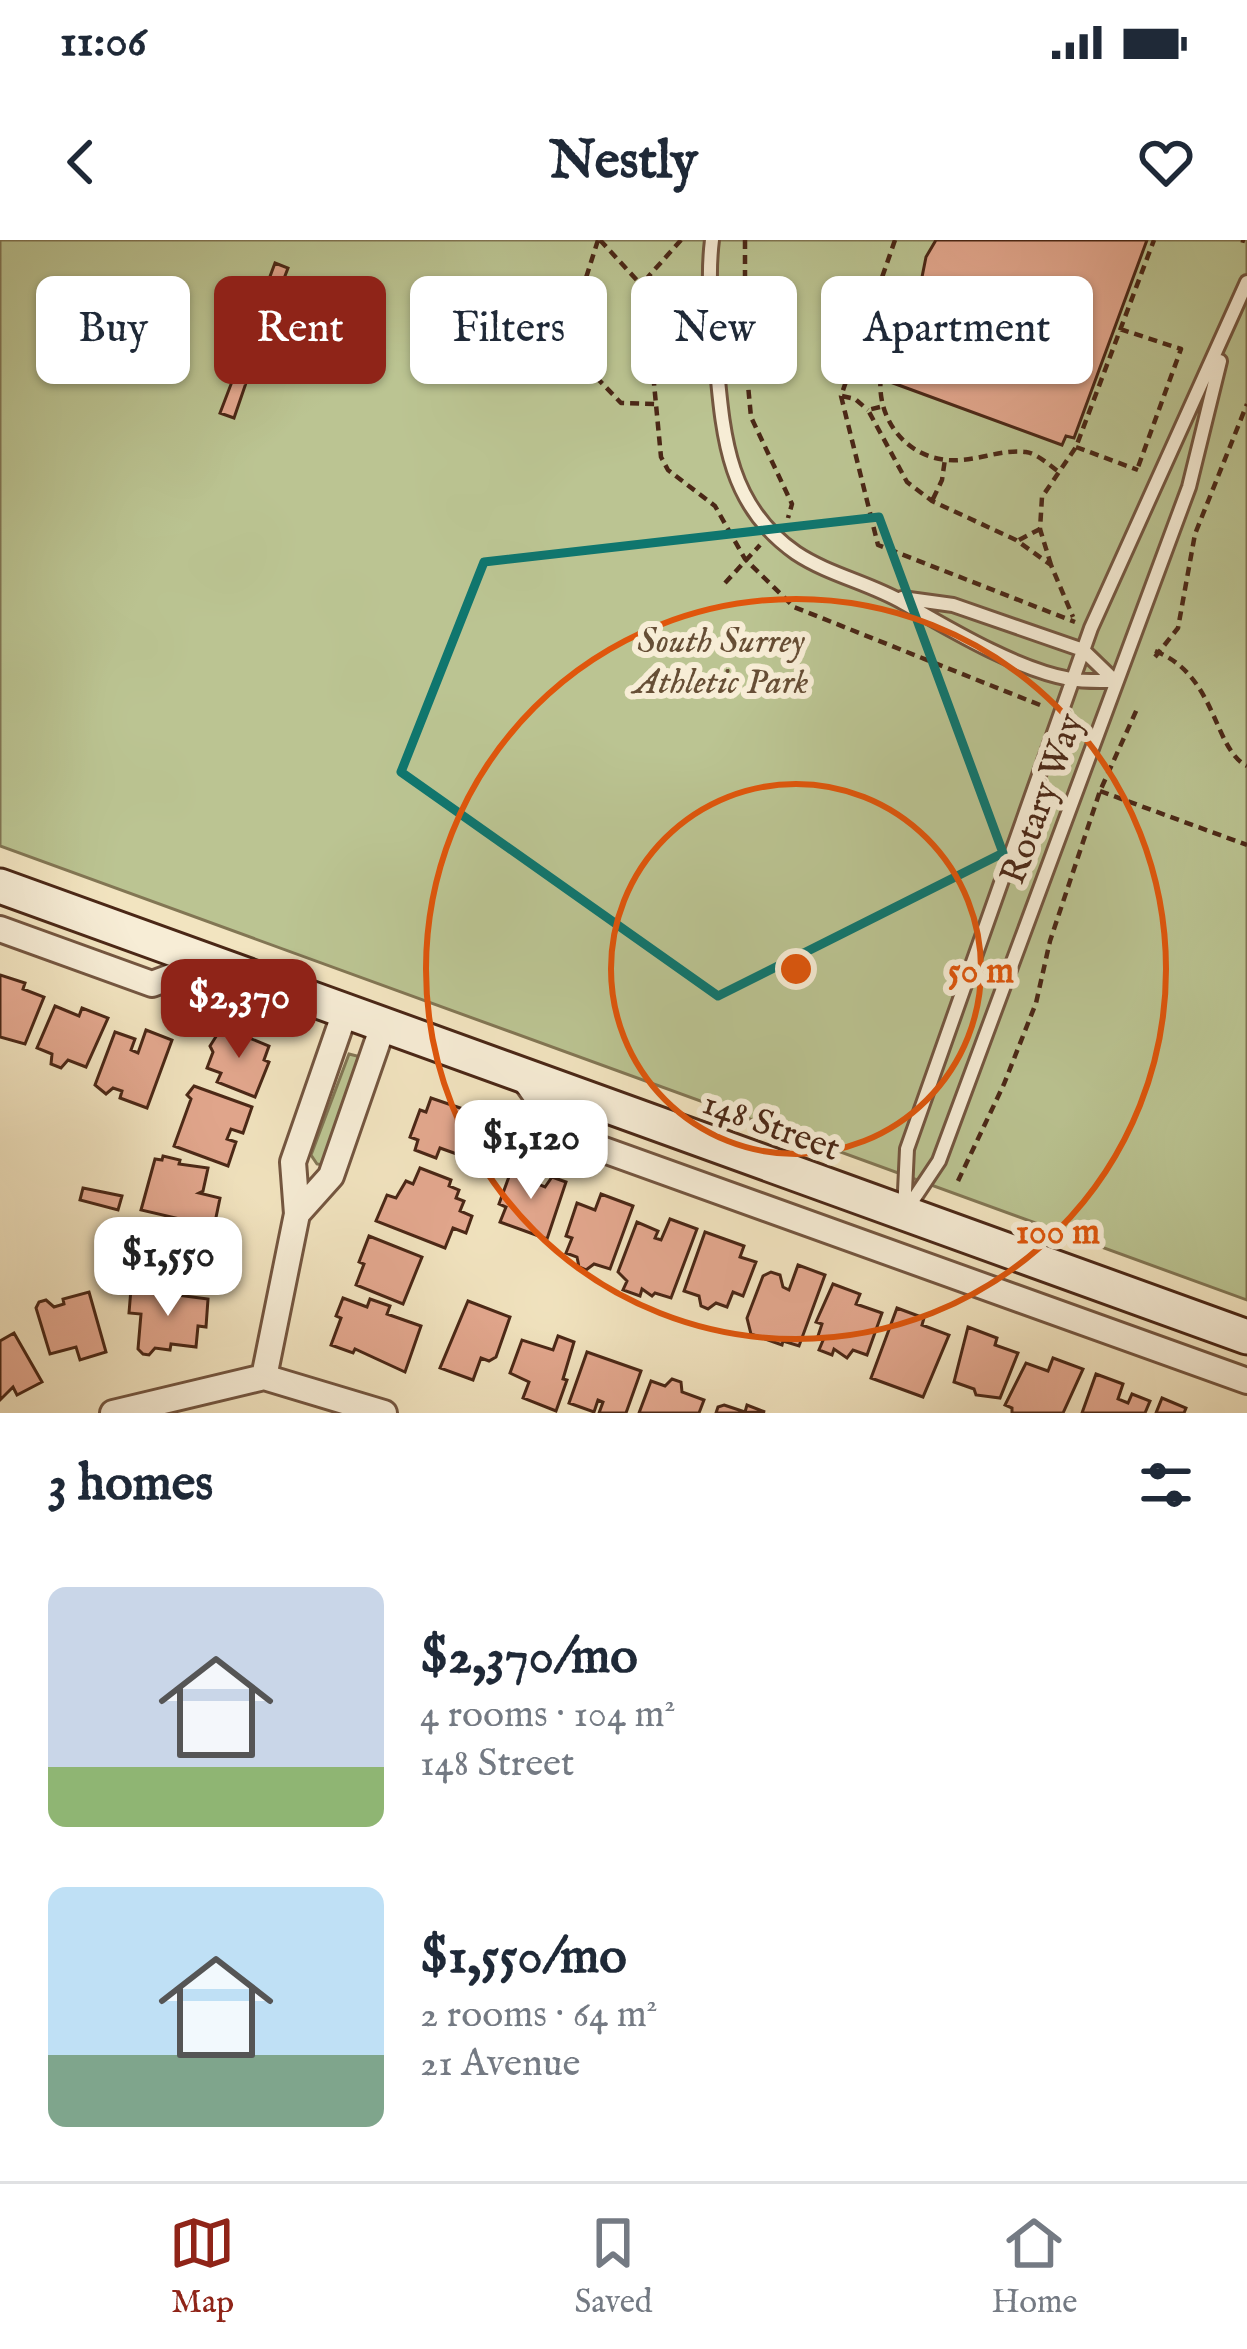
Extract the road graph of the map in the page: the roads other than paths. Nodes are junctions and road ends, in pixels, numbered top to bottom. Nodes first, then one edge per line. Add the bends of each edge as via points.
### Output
1 (712, 240) edge
2 (1247, 283) edge
3 (1225, 338) junction
4 (894, 597) junction
5 (1083, 650) junction
6 (1073, 680) junction
7 (1115, 681) junction
8 (0, 886) edge
9 (0, 929) edge
10 (211, 962) junction
11 (345, 1012) junction
12 (383, 1026) junction
13 (522, 1076) junction
14 (904, 1213) junction
15 (297, 1214) junction
16 (1247, 1337) edge
17 (264, 1378) junction
18 (1247, 1381) edge
19 (113, 1413) edge
20 (384, 1413) edge

1 - 4 lane, Rotary Way via 724,446 736,480 794,552
2 - 3 lane, Rotary Way
3 - 5 lane, Rotary Way
3 - 7 lane, Rotary Way via 1189,487
4 - 5 lane, Rotary Way via 953,604
4 - 6 lane, Rotary Way
5 - 6 lane, Rotary Way
5 - 7 lane, Rotary Way
6 - 7 lane, Rotary Way
6 - 14 lane, Rotary Way via 907,1149
7 - 14 lane, Rotary Way via 939,1161
8 - 10 main road, 148 Street
9 - 10 street via 152,984
10 - 11 main road, 148 Street
11 - 12 main road, 148 Street
11 - 15 street via 293,1162
12 - 13 main road, 148 Street
12 - 15 street via 331,1176
13 - 14 main road, 148 Street
13 - 18 street via 565,1136
14 - 16 main road, 148 Street
15 - 17 street
17 - 19 street
17 - 20 street

